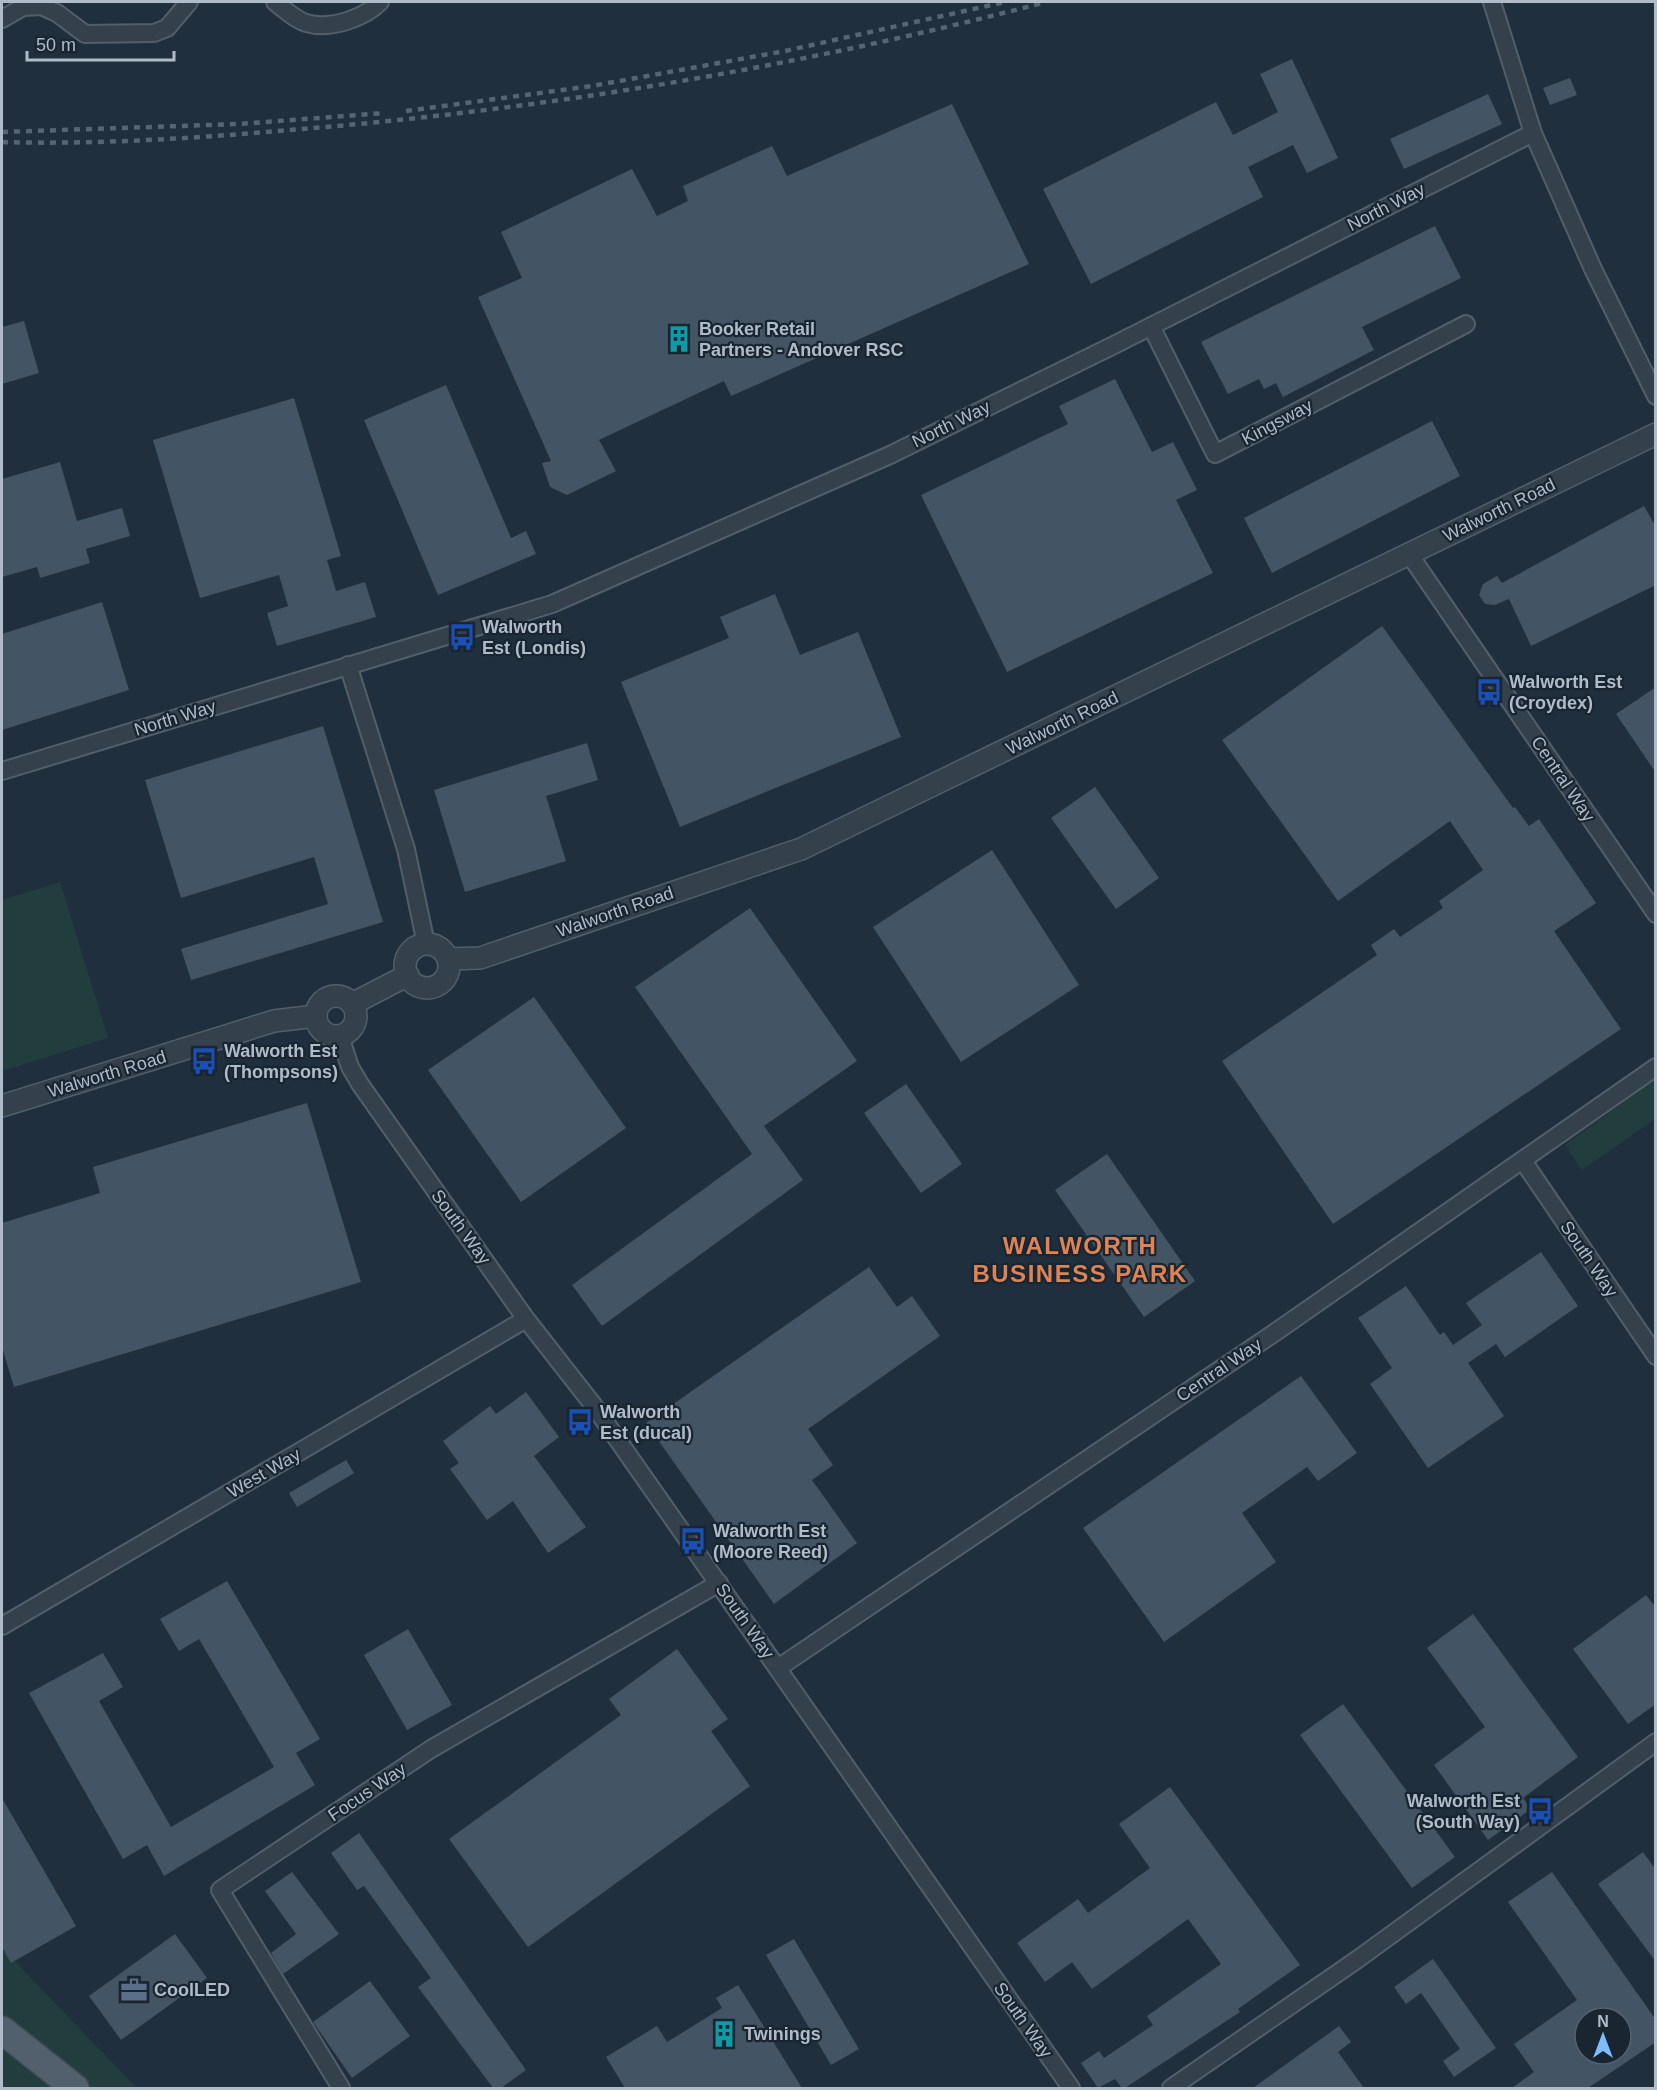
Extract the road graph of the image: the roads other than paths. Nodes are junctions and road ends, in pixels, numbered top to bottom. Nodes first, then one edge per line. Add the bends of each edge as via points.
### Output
1 (189, 2) edge
2 (275, 2) edge
3 (380, 2) edge
4 (1492, 2) edge
5 (2, 19) edge
6 (1533, 133) junction
7 (1466, 324) dead end
8 (1151, 326) junction
9 (1656, 396) edge
10 (1656, 434) edge
11 (1409, 554) junction
12 (348, 665) junction
13 (2, 771) edge
14 (1656, 914) edge
15 (426, 944) junction
16 (448, 959) junction
17 (408, 975) junction
18 (352, 1004) junction
19 (316, 1016) junction
20 (340, 1036) junction
21 (1656, 1067) edge
22 (2, 1106) edge
23 (1523, 1161) junction
24 (526, 1318) junction
25 (1656, 1356) edge
26 (719, 1583) junction
27 (2, 1626) edge
28 (778, 1668) junction
29 (1656, 1742) edge
30 (2, 2030) edge
31 (75, 2088) edge
32 (341, 2088) edge
33 (1071, 2088) edge
34 (1171, 2088) edge

1 - 5 street via 167,28 154,33 85,34 41,6 23,7
2 - 3 street via 313,24 355,18
4 - 6 street
6 - 8 street, North Way
6 - 9 street
7 - 8 street, Kingsway via 1215,454
8 - 12 street, North Way via 890,455 552,604
10 - 11 street, Walworth Road
11 - 14 street, Central Way
11 - 16 street, Walworth Road via 801,849 480,958
12 - 13 street, North Way
12 - 15 street via 406,849
15 - 16 street via 440,948
15 - 17 street via 409,954
16 - 17 street via 448,974 438,985 418,985
17 - 18 street
18 - 19 street via 333,997 321,1004
18 - 20 street via 355,1024
19 - 20 street via 327,1034
19 - 22 street, Walworth Road via 274,1021
20 - 24 street, South Way via 360,1084
21 - 23 street, Central Way
23 - 25 street, South Way
23 - 28 street, Central Way
24 - 26 street, South Way via 594,1406
24 - 27 street, West Way
26 - 28 street, South Way
26 - 32 street, Focus Way via 431,1749 220,1890
28 - 33 street, South Way
29 - 34 street via 1358,1959
30 - 31 main road

